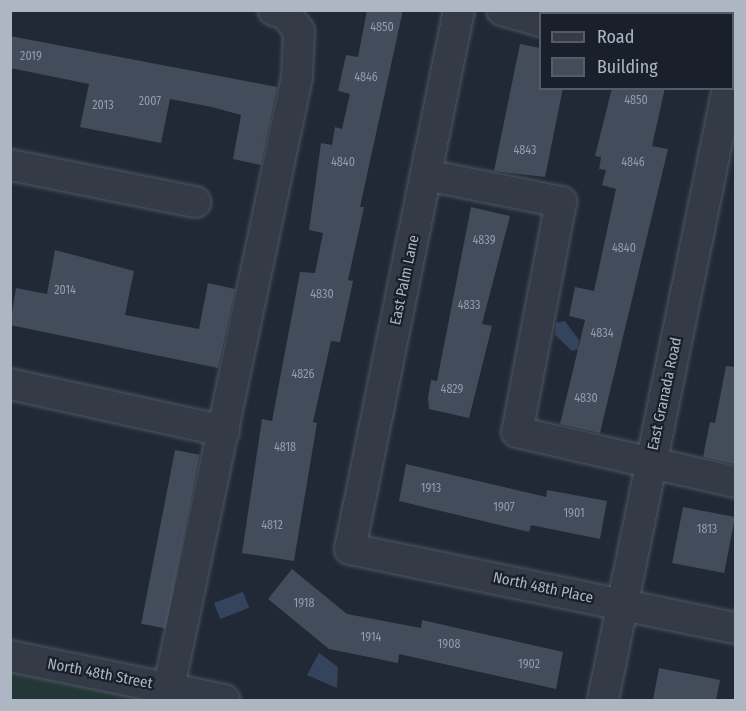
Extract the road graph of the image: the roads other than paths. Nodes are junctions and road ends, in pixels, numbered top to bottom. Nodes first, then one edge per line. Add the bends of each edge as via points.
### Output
1 (273, 10) edge
2 (459, 10) edge
3 (502, 10) edge
4 (539, 21) edge
5 (728, 90) edge
6 (10, 165) edge
7 (426, 175) junction
8 (195, 202) dead end
9 (10, 384) edge
10 (224, 431) junction
11 (652, 461) junction
12 (735, 482) edge
13 (350, 549) joint
14 (622, 605) junction
15 (735, 628) edge
16 (10, 656) edge
17 (169, 687) junction
18 (225, 700) edge
19 (603, 700) edge

1 - 10 street via 285,13 299,31 297,77
2 - 7 street, East Palm Lane
3 - 4 street
5 - 11 street, East Granada Road
6 - 8 street
7 - 11 street via 561,202 517,432
7 - 13 street, East Palm Lane
9 - 10 street
10 - 17 street
11 - 12 street
11 - 14 street, East Granada Road
13 - 14 street, North 48th Place
14 - 15 street, North 48th Place
14 - 19 street, East Granada Road
16 - 17 street, North 48th Street
17 - 18 street, North 48th Street

